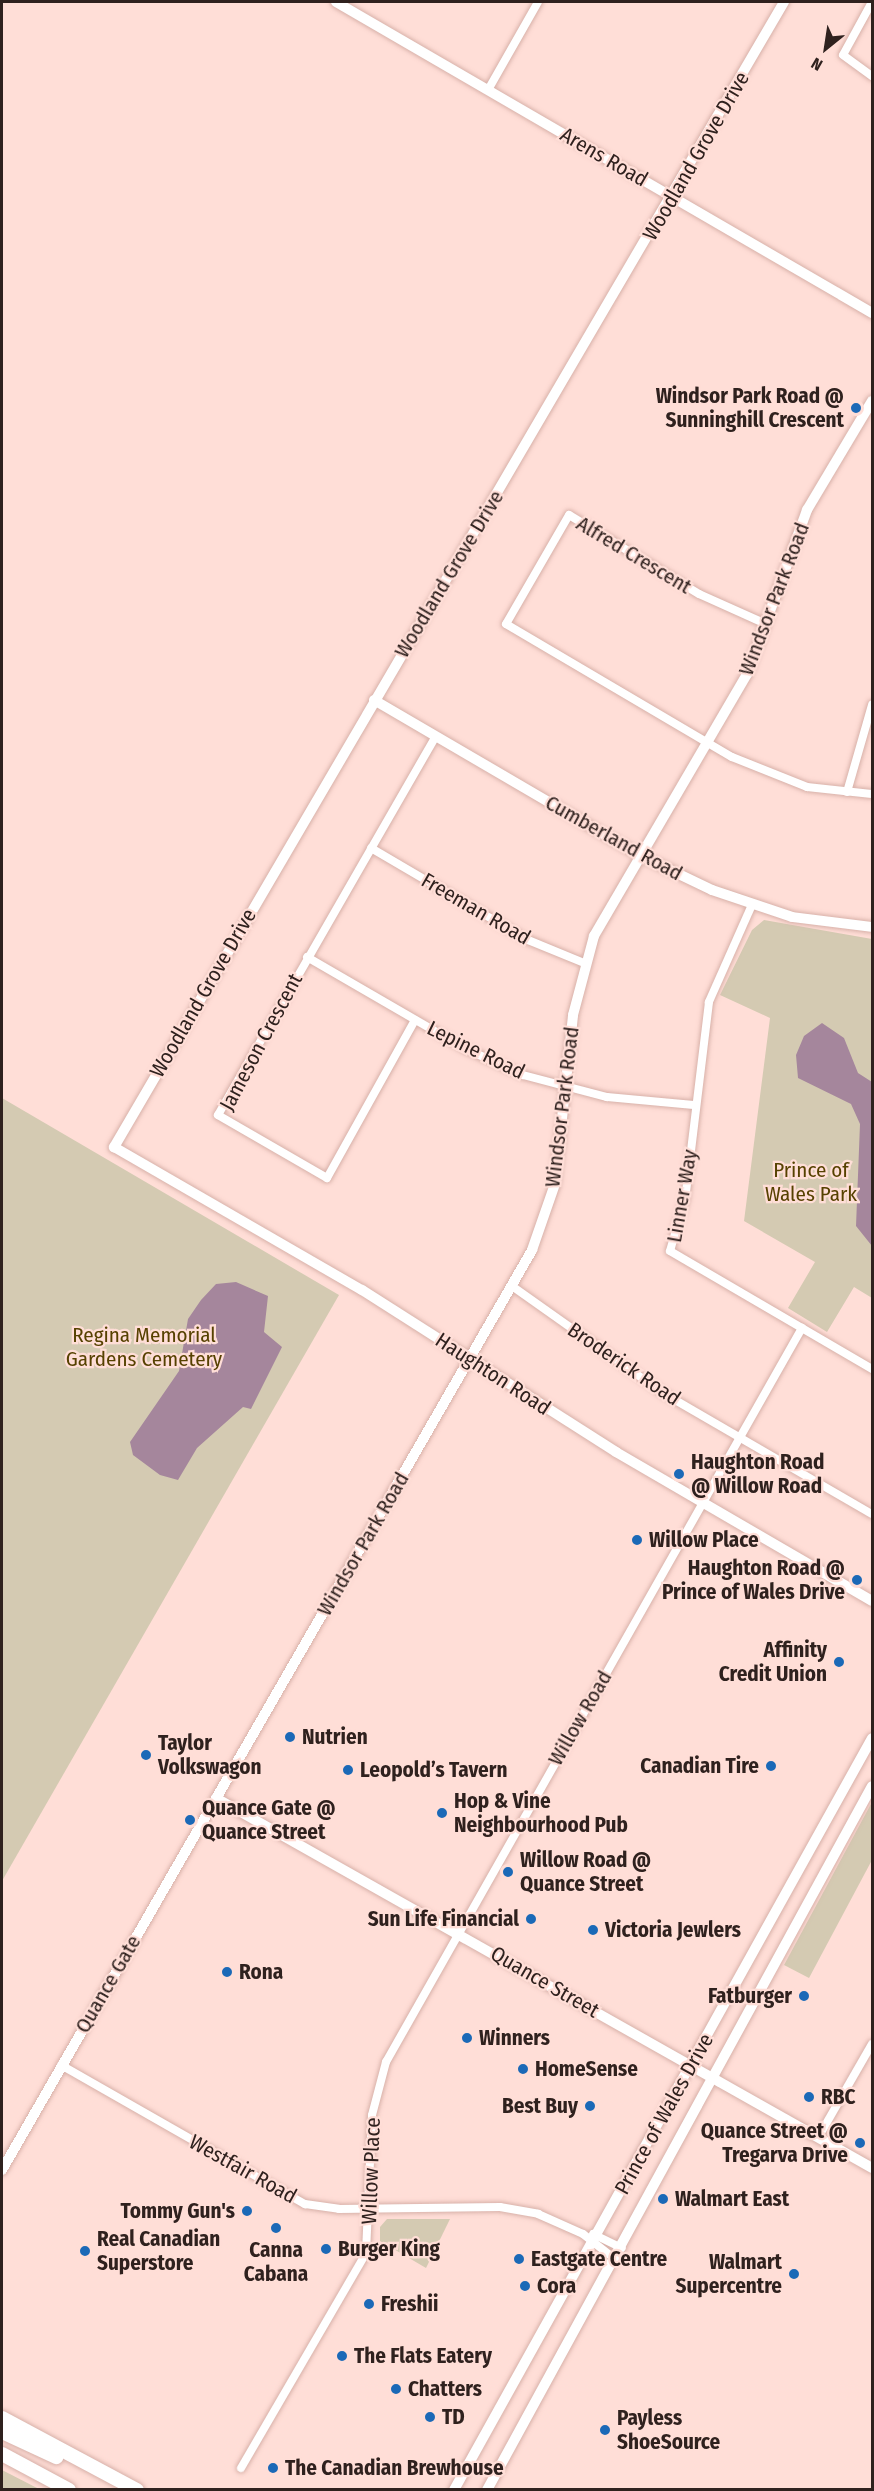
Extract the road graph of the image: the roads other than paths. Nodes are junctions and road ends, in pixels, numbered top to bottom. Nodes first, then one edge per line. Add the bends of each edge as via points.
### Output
1 (336, 2) edge
2 (538, 2) edge
3 (784, 2) edge
4 (872, 2) edge
5 (873, 76) edge
6 (488, 90) junction
7 (673, 197) junction
8 (873, 313) edge
9 (872, 402) edge
10 (766, 624) junction
11 (374, 700) junction
12 (873, 705) edge
13 (436, 736) junction
14 (708, 743) junction
15 (847, 792) junction
16 (873, 794) edge
17 (371, 848) junction
18 (639, 855) junction
19 (752, 907) junction
20 (873, 927) edge
21 (307, 957) junction
22 (584, 963) junction
23 (415, 1020) junction
24 (565, 1088) junction
25 (694, 1105) junction
26 (114, 1147) joint
27 (512, 1286) junction
28 (802, 1328) junction
29 (470, 1359) junction
30 (873, 1369) edge
31 (740, 1437) junction
32 (702, 1502) junction
33 (873, 1514) edge
34 (873, 1601) edge
35 (873, 1738) edge
36 (873, 1786) edge
37 (216, 1798) junction
38 (457, 1933) junction
39 (873, 2044) edge
40 (61, 2065) junction
41 (692, 2065) junction
42 (714, 2077) junction
43 (819, 2136) junction
44 (873, 2168) edge
45 (2, 2170) edge
46 (368, 2210) junction
47 (583, 2234) junction
48 (597, 2234) junction
49 (591, 2246) junction
50 (623, 2248) junction
51 (616, 2260) junction
52 (2, 2418) edge
53 (2, 2432) edge
54 (2, 2454) edge
55 (242, 2468) dead end
56 (69, 2490) edge
57 (135, 2490) edge
58 (454, 2490) edge
59 (487, 2490) edge

1 - 6 street, Arens Road
2 - 6 street
3 - 7 street, Woodland Grove Drive
4 - 5 street via 843,55
6 - 7 street, Arens Road
7 - 8 street, Arens Road
7 - 11 street, Woodland Grove Drive
9 - 10 street, Windsor Park Road via 807,510
10 - 14 street, Windsor Park Road via 747,674
10 - 14 street, Alfred Crescent via 699,594 569,516 506,624
11 - 13 street, Cumberland Road
11 - 26 street, Woodland Grove Drive
12 - 15 street
13 - 17 street, Jameson Crescent
13 - 18 street, Cumberland Road
14 - 15 street via 774,775
14 - 18 street, Windsor Park Road
15 - 16 street
17 - 21 street, Jameson Crescent
17 - 22 street, Freeman Road via 528,940
18 - 19 street, Cumberland Road
18 - 22 street, Windsor Park Road
19 - 20 street, Cumberland Road
19 - 25 street, Linner Way via 709,1002
21 - 23 street, Lepine Road
21 - 23 street, Jameson Crescent via 218,1115 327,1178
22 - 24 street, Windsor Park Road
23 - 24 street, Lepine Road via 501,1066
24 - 25 street, Lepine Road
24 - 27 street, Windsor Park Road via 551,1201
25 - 28 street, Linner Way via 685,1199 670,1251
26 - 29 street, Haughton Road
27 - 29 street, Windsor Park Road
27 - 31 street, Broderick Road via 633,1373
28 - 30 street
28 - 31 street
29 - 32 street, Haughton Road
29 - 37 street, Windsor Park Road
31 - 32 street
31 - 33 street, Broderick Road
32 - 34 street, Haughton Road
32 - 38 street, Willow Road
35 - 41 street, Prince of Wales Drive
36 - 42 street, Prince of Wales Drive
37 - 38 street, Quance Street
37 - 40 street, Quance Gate
38 - 41 street, Quance Street
38 - 46 street, Willow Place via 377,2084
39 - 43 street
40 - 45 street, Quance Gate
40 - 46 street, Westfair Road via 296,2200
41 - 42 street, Quance Street
41 - 48 street, Prince of Wales Drive
42 - 43 street, Quance Street
42 - 50 street, Prince of Wales Drive
43 - 44 street, Quance Street
46 - 47 street, Westfair Road via 500,2207 538,2214
46 - 55 street, Willow Place via 366,2253
47 - 48 street, Westfair Road
47 - 49 street
48 - 49 street, Prince of Wales Drive
48 - 50 street, Westfair Road
49 - 51 street
49 - 58 street, Prince of Wales Drive
50 - 51 street, Prince of Wales Drive
51 - 59 street, Prince of Wales Drive
52 - 57 highway
53 - 57 highway
54 - 56 highway

